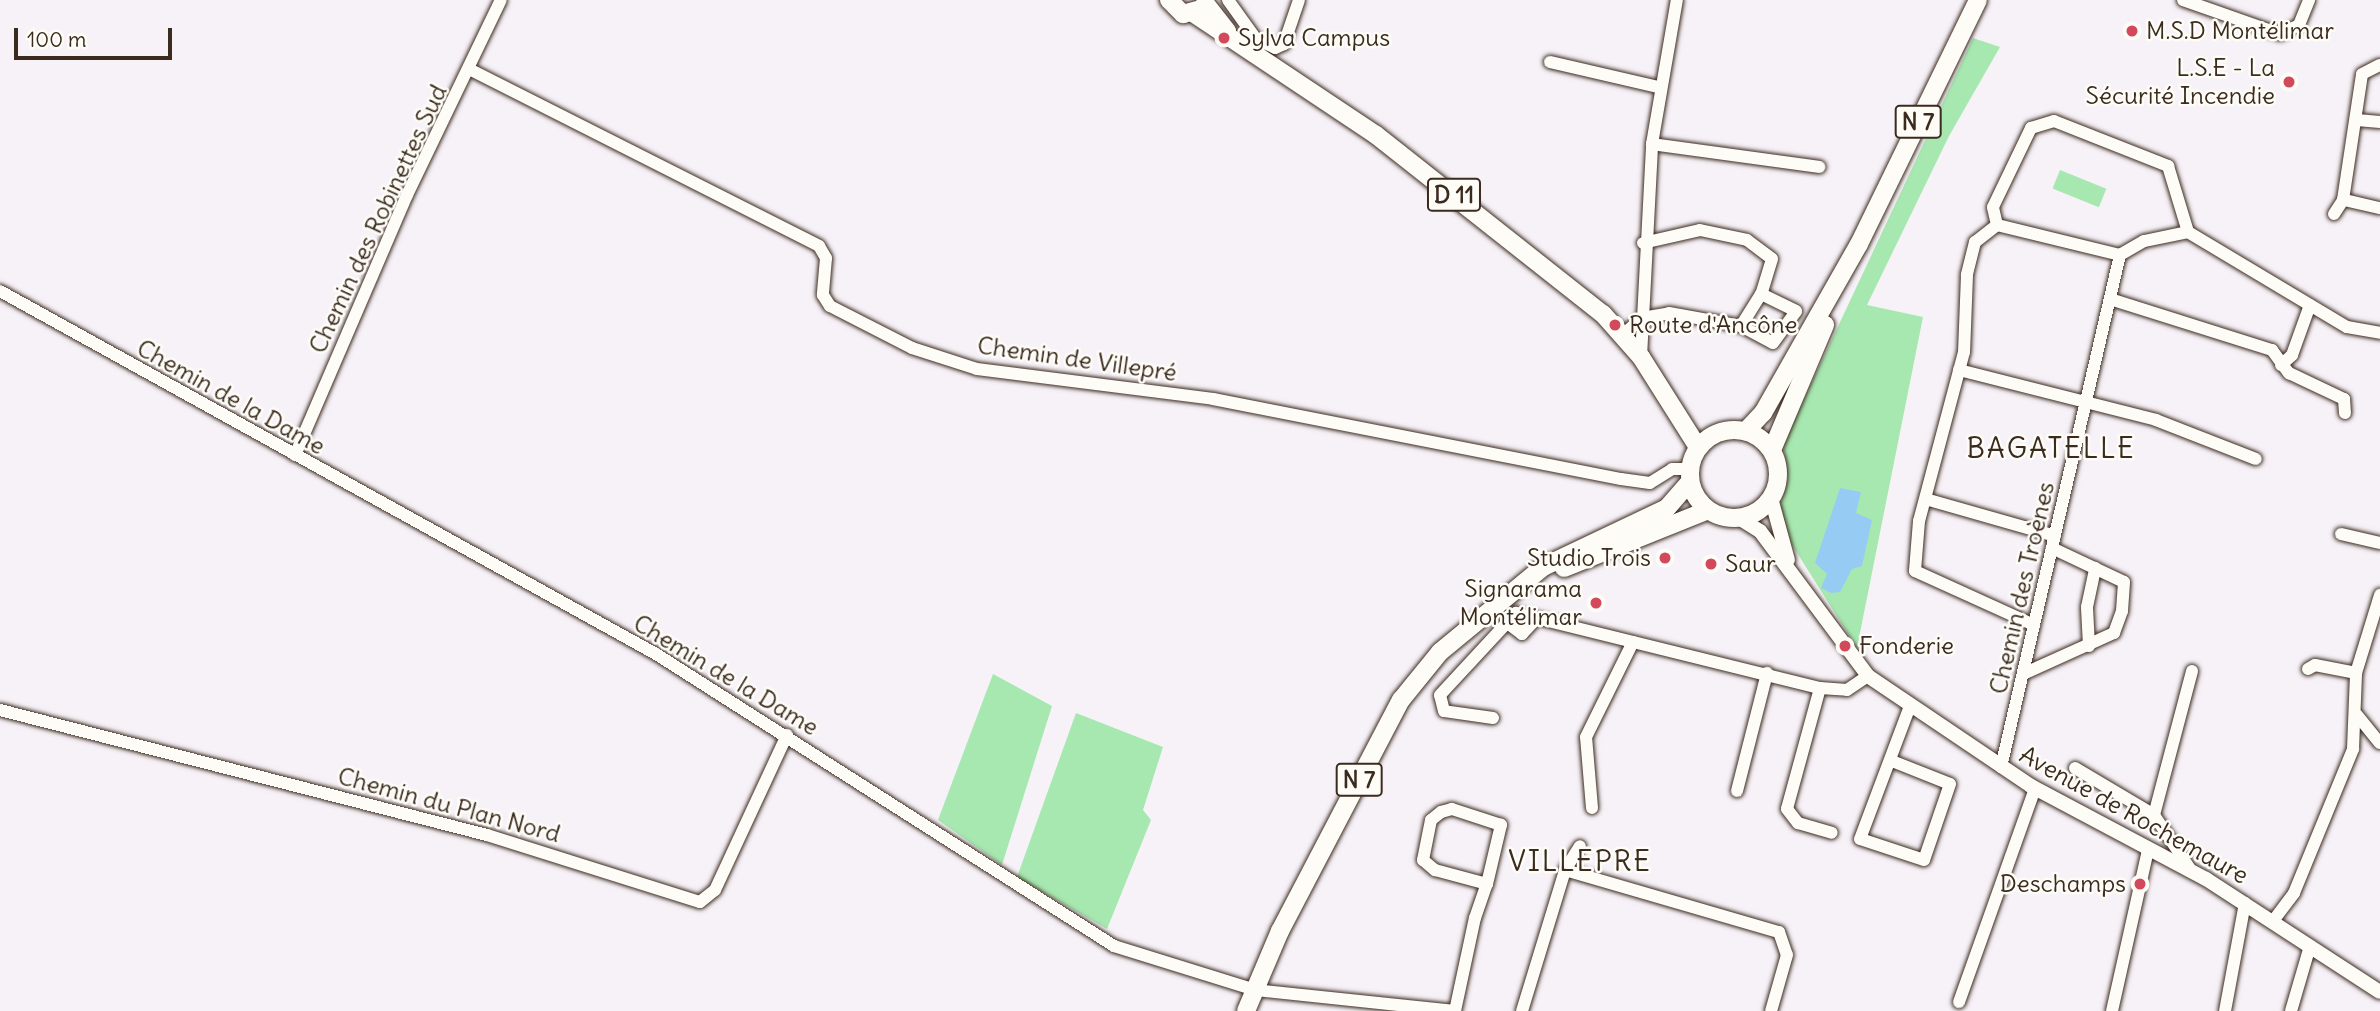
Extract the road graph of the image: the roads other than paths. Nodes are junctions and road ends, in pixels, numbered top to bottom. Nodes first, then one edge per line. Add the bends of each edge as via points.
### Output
1 (501, 0) edge
2 (1228, 0) edge
3 (1298, 0) edge
4 (1677, 0) edge
5 (1978, 0) edge
6 (2183, 0) edge
7 (2309, 0) edge
8 (1168, 2) edge
9 (1201, 5) edge
10 (1550, 62) dead end
11 (2380, 65) edge
12 (471, 70) junction
13 (1658, 87) junction
14 (2357, 120) junction
15 (2380, 122) edge
16 (1652, 144) junction
17 (1819, 167) dead end
18 (2343, 200) junction
19 (2379, 208) edge
20 (2334, 214) dead end
21 (1997, 225) junction
22 (2188, 232) junction
23 (1643, 243) junction
24 (1859, 244) junction
25 (2120, 255) junction
26 (0, 291) edge
27 (1761, 294) junction
28 (2110, 299) junction
29 (2310, 305) junction
30 (1642, 318) junction
31 (1741, 326) junction
32 (2379, 332) edge
33 (1624, 334) junction
34 (1641, 358) junction
35 (2281, 365) junction
36 (1959, 370) junction
37 (2085, 403) junction
38 (2345, 413) dead end
39 (1746, 431) junction
40 (1713, 434) junction
41 (1698, 447) junction
42 (1772, 450) junction
43 (295, 455) junction
44 (2256, 459) dead end
45 (1690, 475) junction
46 (1771, 498) junction
47 (1929, 500) junction
48 (1708, 510) junction
49 (1739, 518) junction
50 (2341, 534) dead end
51 (2053, 542) junction
52 (2380, 543) edge
53 (2095, 568) junction
54 (1793, 574) junction
55 (2380, 595) edge
56 (1500, 597) junction
57 (1537, 618) junction
58 (1506, 622) junction
59 (2034, 625) junction
60 (1633, 642) junction
61 (2089, 646) junction
62 (2308, 669) dead end
63 (2192, 671) dead end
64 (1767, 673) junction
65 (2356, 673) junction
66 (2023, 674) junction
67 (1868, 676) junction
68 (1820, 688) junction
69 (1910, 706) junction
70 (0, 710) edge
71 (2357, 715) junction
72 (1493, 718) dead end
73 (787, 735) junction
74 (2380, 743) edge
75 (1892, 761) junction
76 (2001, 767) junction
77 (2075, 768) dead end
78 (2035, 788) junction
79 (1737, 791) dead end
80 (1592, 808) dead end
81 (2154, 815) junction
82 (1832, 833) dead end
83 (1580, 846) dead end
84 (2148, 850) junction
85 (1565, 870) junction
86 (2192, 872) junction
87 (1487, 884) junction
88 (2245, 903) junction
89 (2273, 921) junction
90 (2310, 946) junction
91 (1255, 990) junction
92 (2380, 992) edge
93 (1959, 1002) dead end
94 (1246, 1011) edge
95 (1454, 1011) edge
96 (1522, 1011) edge
97 (1771, 1011) edge
98 (2112, 1011) edge
99 (2225, 1011) edge
100 (2291, 1011) edge

1 - 12 street, Chemin des Robinettes Sud
2 - 3 street via 1255,39 1275,48 1284,44
4 - 13 street
5 - 24 main road, N 7
6 - 7 street via 2280,34 2299,25
8 - 9 main road
9 - 33 main road, D 11 via 1248,54 1376,135
10 - 13 street
11 - 14 street via 2362,74
12 - 43 street, Chemin des Robinettes Sud via 407,195
12 - 45 street, Chemin de Villepré via 819,246 826,258 822,295 831,306 912,348 977,369 1213,399 1631,480 1650,483 1672,469
13 - 16 street
14 - 15 street
14 - 18 street
16 - 17 street
16 - 23 street
18 - 19 street
18 - 20 street
21 - 22 street via 1998,189 2021,146 2031,128 2054,121 2168,166
21 - 25 street
21 - 36 street via 1975,242
22 - 25 street via 2144,241
22 - 29 street
23 - 27 street via 1700,230 1747,240 1772,259
23 - 30 street
24 - 39 main road, N 7 via 1763,413
24 - 42 main road, N 7
25 - 28 street, Chemin des Troènes
26 - 43 street, Chemin de la Dame
27 - 31 street
27 - 31 street via 1796,311 1779,342
28 - 35 street via 2272,350
28 - 37 street, Chemin des Troènes
29 - 32 street via 2347,327
29 - 35 street via 2292,355
30 - 31 street via 1685,314
30 - 33 street
30 - 34 street
33 - 34 main road, D 11
34 - 40 main road, D 11 via 1677,405
34 - 41 main road, D 11
35 - 38 street via 2344,399
36 - 37 street
36 - 47 street
37 - 44 street
37 - 51 street, Chemin des Troènes
39 - 40 main road
39 - 42 main road
40 - 41 main road
41 - 45 main road
42 - 46 main road via 1778,474
43 - 73 street, Chemin de la Dame via 656,654
45 - 48 main road
45 - 56 main road, N 7 via 1667,508 1543,567
46 - 49 main road
46 - 54 street, Avenue de Rochemaure
47 - 51 street
47 - 59 street via 1919,521 1915,571
48 - 49 main road
48 - 56 main road, N 7
49 - 54 street, Avenue de Rochemaure via 1760,531
50 - 52 street
51 - 53 street
51 - 59 street, Chemin des Troènes
53 - 61 street via 2087,607
53 - 61 street via 2124,582 2125,594 2114,633
54 - 67 street, Avenue de Rochemaure
55 - 65 street
56 - 91 main road, N 7 via 1401,700
57 - 58 street via 1516,613
57 - 58 street via 1522,634
57 - 60 street
58 - 72 street via 1438,702 1444,711
59 - 66 street, Chemin des Troènes
60 - 64 street
60 - 80 street via 1586,737
61 - 66 street
62 - 65 street via 2315,665
63 - 81 street
64 - 68 street
64 - 79 street
65 - 71 street
66 - 76 street, Chemin des Troènes
67 - 68 street via 1847,690
67 - 69 street, Avenue de Rochemaure
68 - 82 street via 1787,808 1798,823
69 - 75 street
69 - 76 street, Avenue de Rochemaure
70 - 73 street, Chemin du Plan Nord via 487,835 701,901 715,890
71 - 74 street
71 - 89 street via 2339,788 2294,893
73 - 91 street, Chemin de la Dame via 1076,927 1114,946
75 - 75 street via 1860,839 1924,860 1950,784
76 - 78 street, Avenue de Rochemaure
77 - 81 street
78 - 84 street, Avenue de Rochemaure
78 - 93 street
81 - 86 street
83 - 85 street
84 - 86 street, Avenue de Rochemaure
84 - 98 street
85 - 96 street
85 - 97 street via 1779,932 1787,955
86 - 88 street, Avenue de Rochemaure
87 - 87 street via 1501,825 1452,808 1441,812 1431,820 1423,860 1435,870
87 - 95 street
88 - 89 street, Avenue de Rochemaure
88 - 99 street
89 - 90 street, Avenue de Rochemaure
90 - 92 street, Avenue de Rochemaure
90 - 100 street
91 - 94 main road, N 7
91 - 95 street, Chemin de la Dame

